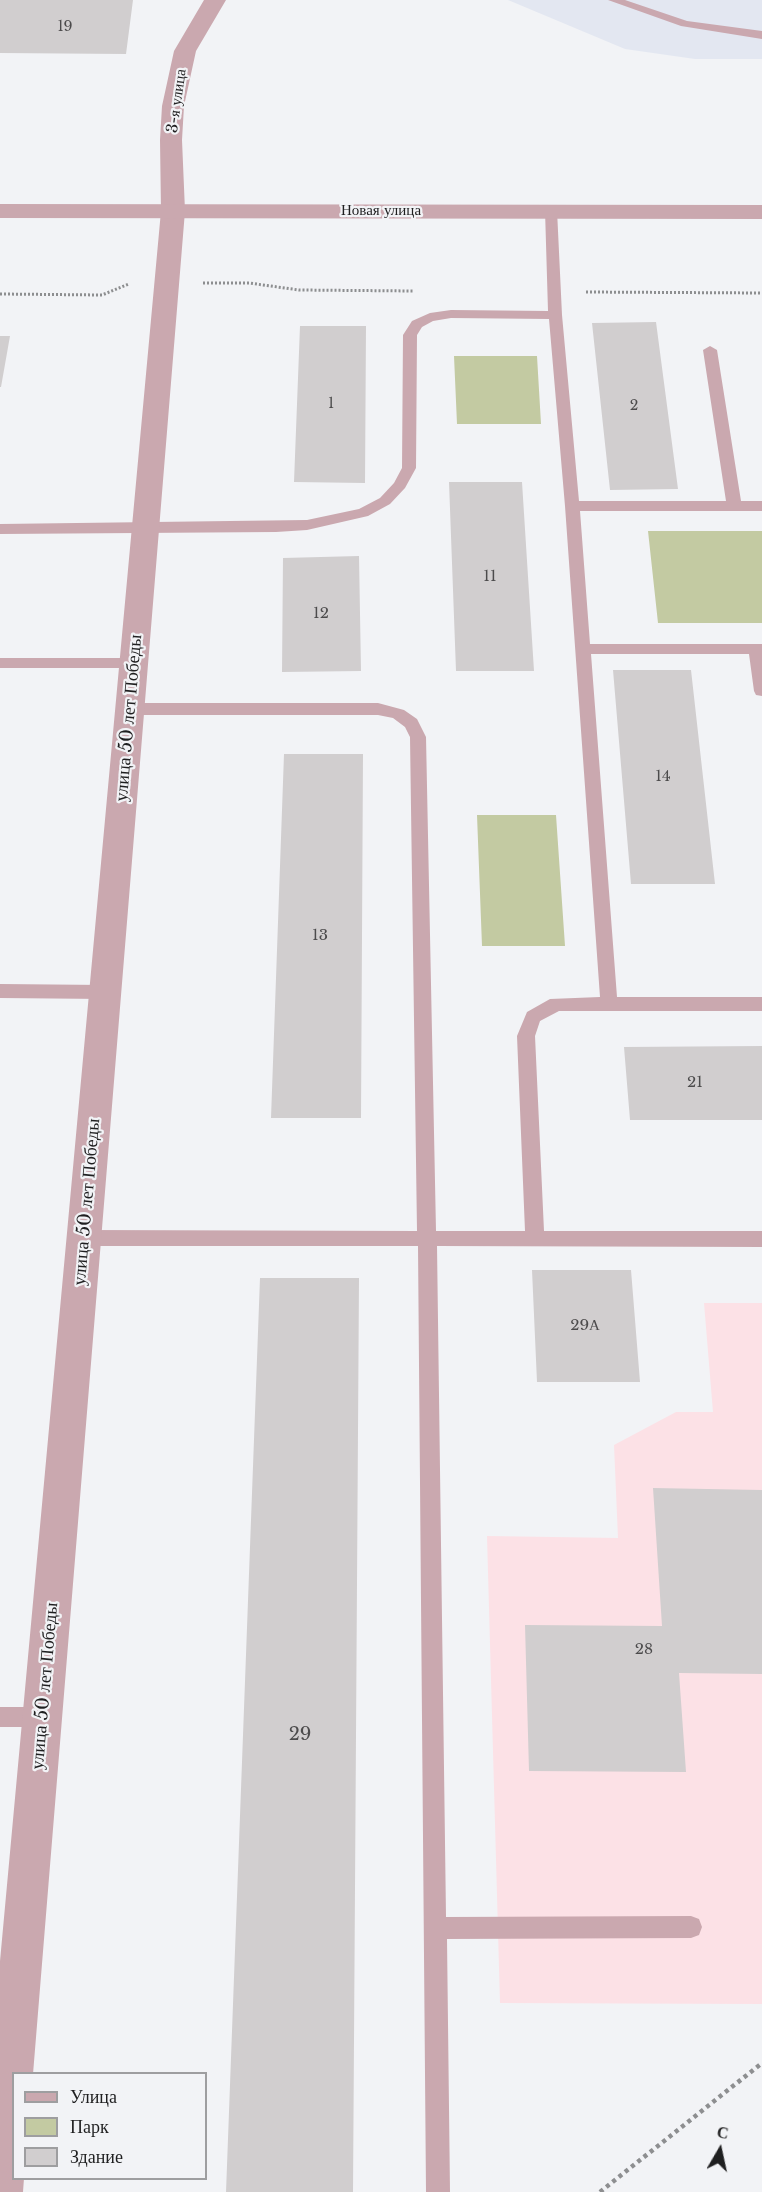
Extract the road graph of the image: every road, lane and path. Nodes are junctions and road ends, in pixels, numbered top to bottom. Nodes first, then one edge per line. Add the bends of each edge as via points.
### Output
1 (215, 0) edge
2 (615, 0) edge
3 (762, 35) edge
4 (551, 210) junction
5 (0, 211) edge
6 (173, 211) junction
7 (762, 212) edge
8 (166, 284) junction
9 (415, 291) dead end
10 (554, 292) junction
11 (762, 293) edge
12 (0, 294) edge
13 (555, 315) junction
14 (710, 350) dead end
15 (572, 506) junction
16 (734, 506) junction
17 (762, 506) edge
18 (146, 528) junction
19 (0, 529) edge
20 (583, 649) junction
21 (759, 649) edge
22 (0, 663) edge
23 (134, 663) junction
24 (762, 692) edge
25 (130, 709) junction
26 (0, 991) edge
27 (105, 992) junction
28 (609, 1004) junction
29 (762, 1004) edge
30 (84, 1238) junction
31 (535, 1238) junction
32 (427, 1239) junction
33 (762, 1239) edge
34 (0, 1716) edge
35 (42, 1717) junction
36 (691, 1927) dead end
37 (435, 1928) junction
38 (762, 2063) edge
39 (1, 2192) edge
40 (438, 2192) edge
41 (600, 2192) edge

1 - 6 street, 3-я улица via 193,34 178,76 171,140
2 - 3 lane via 685,24
4 - 6 street, Новая улица
4 - 7 street, Новая улица
4 - 10 lane
5 - 6 street, Новая улица
6 - 8 street, улица 50 лет Победы
8 - 9 path via 249,283 299,290
8 - 12 path via 130,284 102,295
8 - 18 street, улица 50 лет Победы
10 - 11 path
10 - 13 lane
13 - 15 lane
13 - 18 lane via 450,314 417,324 410,335 409,468 385,501 363,513 307,525
14 - 16 lane
15 - 16 lane
15 - 20 lane
16 - 17 lane
18 - 19 lane
18 - 23 street, улица 50 лет Победы
20 - 21 lane
20 - 28 lane
21 - 24 lane
22 - 23 lane
23 - 25 street, улица 50 лет Победы
25 - 27 street, улица 50 лет Победы
25 - 32 lane via 378,709 398,714 411,723 418,736
26 - 27 lane
27 - 30 street, улица 50 лет Победы
28 - 29 lane
28 - 31 lane via 556,1004 533,1017 526,1036
30 - 32 lane
30 - 35 street, улица 50 лет Победы
31 - 32 lane
31 - 33 lane
32 - 37 lane
34 - 35 lane
35 - 39 street, улица 50 лет Победы
36 - 37 lane
37 - 40 lane
38 - 41 path

